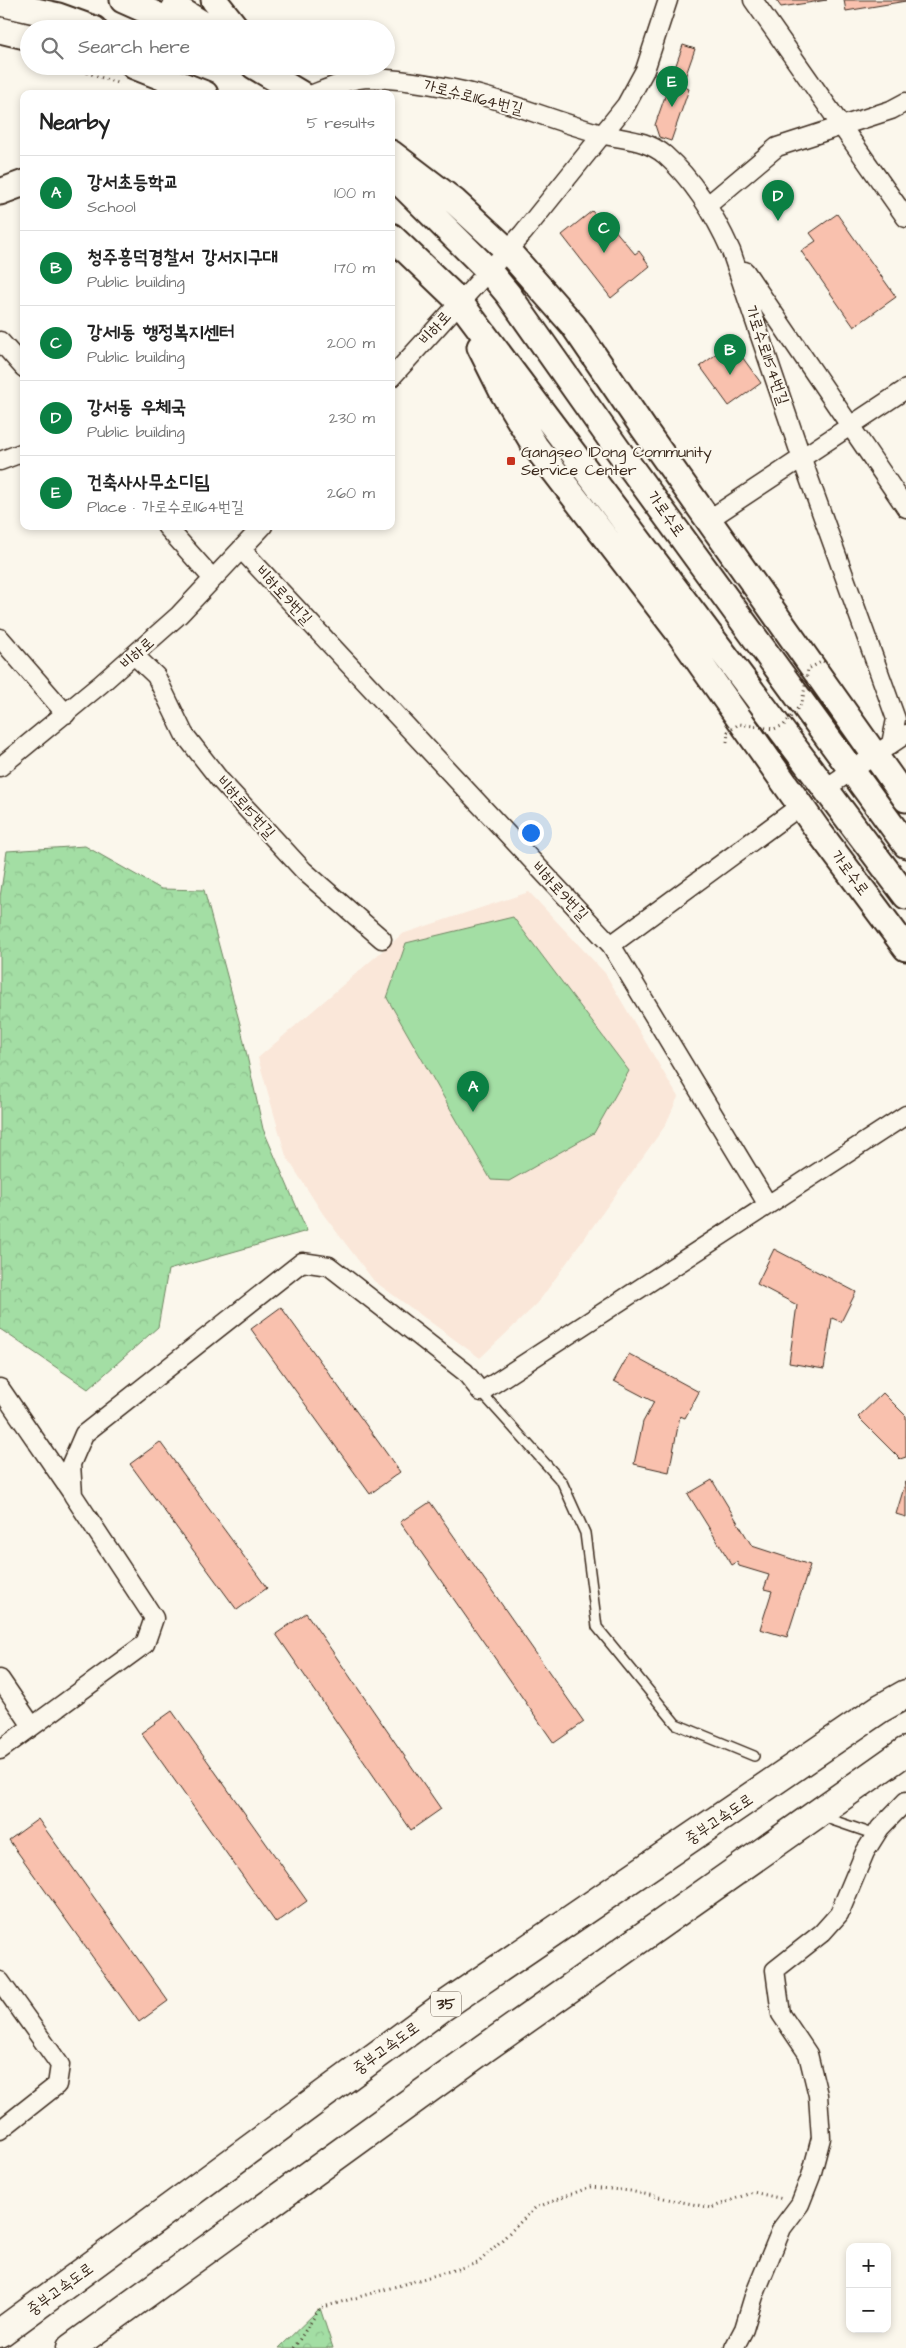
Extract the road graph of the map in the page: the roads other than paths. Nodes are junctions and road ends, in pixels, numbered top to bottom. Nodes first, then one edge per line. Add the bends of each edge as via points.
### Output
1 (123, 0) edge
2 (160, 0) edge
3 (214, 0) edge
4 (668, 0) edge
5 (753, 0) edge
6 (0, 3) edge
7 (69, 20) edge
8 (168, 20) edge
9 (197, 20) edge
10 (230, 20) edge
11 (0, 30) edge
12 (20, 35) edge
13 (128, 75) edge
14 (178, 75) edge
15 (269, 75) edge
16 (276, 75) edge
17 (283, 75) edge
18 (190, 90) edge
19 (201, 90) edge
20 (294, 90) edge
21 (296, 90) edge
22 (297, 90) edge
23 (324, 90) edge
24 (906, 102) edge
25 (842, 126) junction
26 (603, 135) junction
27 (395, 156) edge
28 (395, 178) edge
29 (20, 184) edge
30 (0, 192) edge
31 (708, 205) junction
32 (906, 218) edge
33 (395, 240) edge
34 (507, 250) junction
35 (731, 251) junction
36 (488, 270) junction
37 (459, 301) junction
38 (0, 341) edge
39 (20, 364) edge
40 (395, 373) edge
41 (906, 389) edge
42 (851, 427) junction
43 (20, 454) edge
44 (802, 458) junction
45 (0, 461) edge
46 (906, 508) edge
47 (708, 520) junction
48 (170, 530) edge
49 (258, 530) edge
50 (241, 549) junction
51 (213, 579) junction
52 (0, 638) edge
53 (134, 655) junction
54 (66, 714) junction
55 (906, 734) edge
56 (883, 749) junction
57 (0, 768) edge
58 (852, 770) junction
59 (826, 788) junction
60 (906, 799) edge
61 (800, 806) junction
62 (906, 844) edge
63 (906, 896) edge
64 (382, 939) dead end
65 (611, 945) junction
66 (906, 948) edge
67 (906, 1115) edge
68 (768, 1205) junction
69 (0, 1388) edge
70 (481, 1392) junction
71 (74, 1496) junction
72 (0, 1679) edge
73 (906, 1694) edge
74 (32, 1726) junction
75 (0, 1750) edge
76 (906, 1751) edge
77 (754, 1756) dead end
78 (906, 1801) edge
79 (832, 1820) dead end
80 (876, 1835) junction
81 (0, 1981) edge
82 (0, 2130) edge
83 (0, 2333) edge
84 (71, 2348) edge
85 (734, 2348) edge

1 - 8 main road
2 - 9 main road
3 - 10 main road
4 - 26 street via 645,70 626,105
5 - 25 street
6 - 7 main road
11 - 12 main road
13 - 18 main road
14 - 19 main road
15 - 20 main road
16 - 21 main road
17 - 22 main road
23 - 26 street, 가로수로1164번길 via 369,78 418,83 488,97
24 - 25 street
25 - 31 street via 777,147
25 - 32 street
26 - 31 street, 가로수로1164번길 via 640,141 664,155
26 - 34 street
27 - 34 main road via 454,200
28 - 36 main road, 가로수로
29 - 30 main road
31 - 35 street, 가로수로1164번길
33 - 37 main road, 가로수로
34 - 36 street
34 - 47 main road via 573,325
35 - 42 street
35 - 44 street, 가로수로1154번길
36 - 37 street
36 - 58 main road, 가로수로
37 - 40 street, 비하로
37 - 59 main road, 가로수로
37 - 61 main road, 가로수로 via 503,393 535,446 678,632
38 - 39 street
41 - 42 street
42 - 44 street
42 - 46 street
43 - 45 street
44 - 47 street
44 - 56 street, 가로수로1154번길 via 896,719
47 - 56 main road
48 - 51 street
49 - 50 street, 비하로
50 - 51 street, 비하로
50 - 65 street, 비하로9번길
51 - 53 street, 비하로
52 - 54 street
53 - 54 street, 비하로
53 - 64 street, 비하로15번길 via 156,676 184,734 220,780 304,871
54 - 57 street, 비하로
55 - 56 street
56 - 58 street
56 - 60 main road
58 - 59 street
58 - 62 main road, 가로수로
59 - 63 main road, 가로수로
61 - 65 street
61 - 66 main road, 가로수로
65 - 68 street, 비하로9번길
67 - 68 street
68 - 70 street
69 - 71 street
70 - 71 street via 465,1372 328,1266 302,1262 84,1434 71,1464
70 - 77 lane via 562,1482 585,1533 597,1628 676,1724
71 - 74 street via 154,1618 145,1644
72 - 74 street
73 - 83 highway, 중부고속도로 / 35 via 440,2008
74 - 75 street
76 - 84 highway via 485,2048
78 - 80 street
79 - 80 lane
80 - 85 street via 865,1852 839,1914 822,1933 774,1970 781,2014 808,2054 818,2095 821,2138 800,2204 782,2228
81 - 82 street via 60,2066 57,2085

